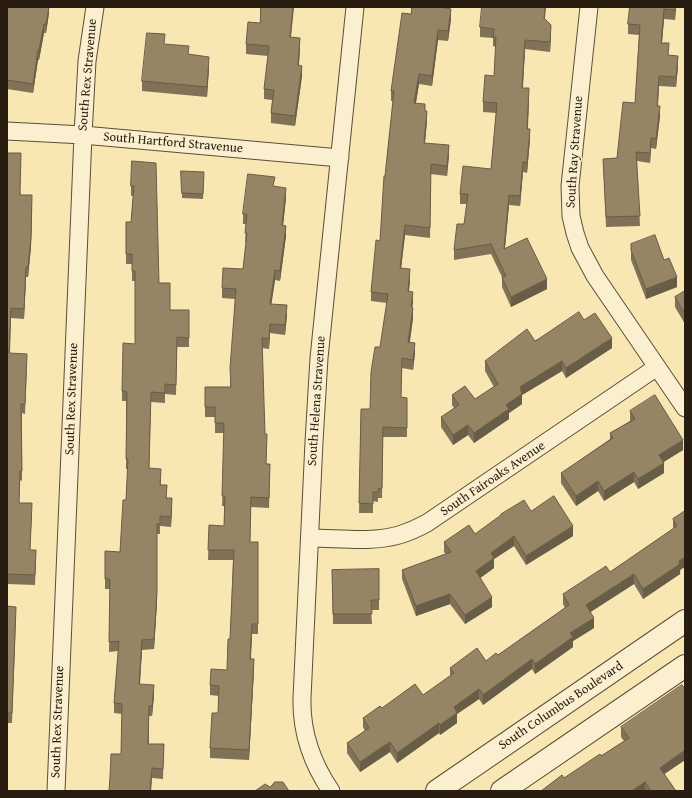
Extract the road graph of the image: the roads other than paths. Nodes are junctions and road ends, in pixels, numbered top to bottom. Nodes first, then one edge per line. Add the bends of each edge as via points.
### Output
1 (95, 7) edge
2 (356, 7) edge
3 (589, 7) edge
4 (7, 131) edge
5 (82, 135) junction
6 (340, 158) junction
7 (657, 367) junction
8 (685, 408) edge
9 (310, 538) junction
10 (685, 621) edge
11 (685, 666) edge
12 (56, 791) edge
13 (331, 791) edge
14 (436, 791) edge
15 (502, 791) edge

1 - 5 street, South Rex Stravenue via 87,61
2 - 6 street, South Helena Stravenue
3 - 7 street, South Ray Stravenue via 570,186 571,216 580,248 591,269
4 - 5 street, South Hartford Stravenue
5 - 6 street, South Hartford Stravenue
5 - 12 street, South Rex Stravenue
6 - 9 street, South Helena Stravenue via 319,358
7 - 8 street, South Ray Stravenue
7 - 9 street, South Fairoaks Avenue via 420,526 398,536 382,538
9 - 13 street, South Helena Stravenue via 302,709 314,763
10 - 14 street, South Columbus Boulevard
11 - 15 street

